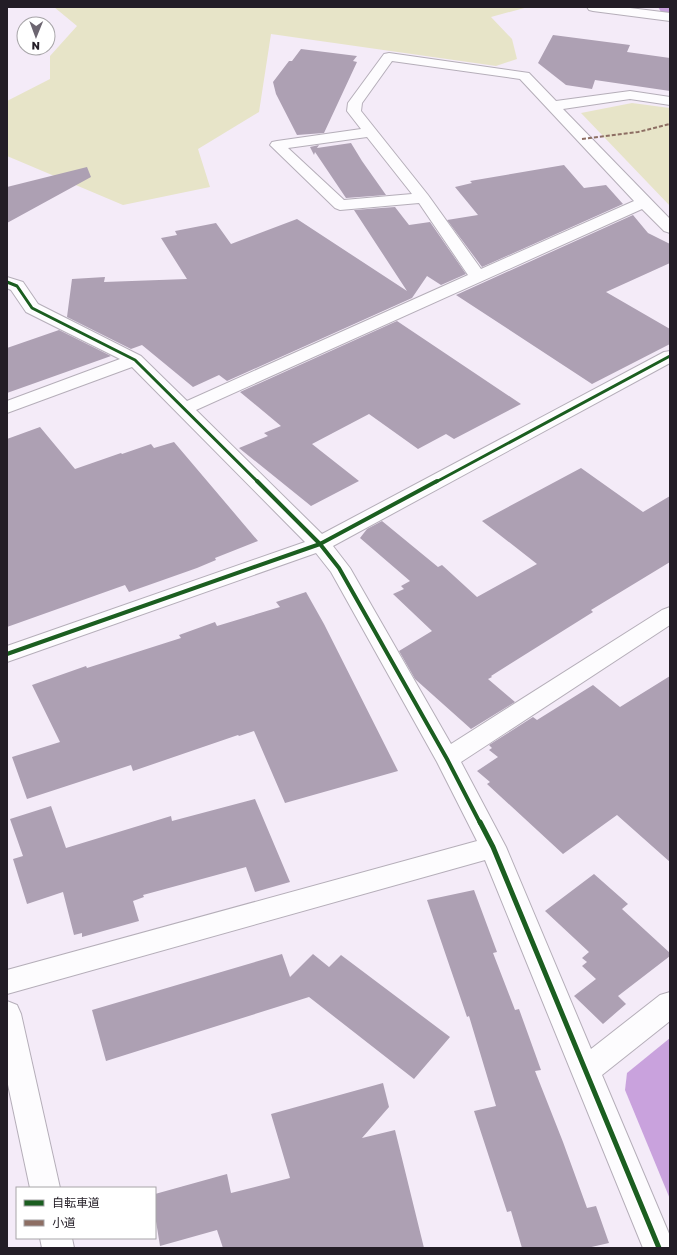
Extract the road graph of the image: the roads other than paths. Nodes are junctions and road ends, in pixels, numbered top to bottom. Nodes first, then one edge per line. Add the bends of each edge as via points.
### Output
1 (593, 7) edge
2 (670, 17) edge
3 (670, 101) edge
4 (552, 106) junction
5 (370, 132) junction
6 (423, 198) junction
7 (644, 202) junction
8 (670, 228) edge
9 (477, 276) junction
10 (7, 282) edge
11 (670, 356) edge
12 (135, 360) junction
13 (7, 407) edge
14 (184, 409) junction
15 (320, 544) junction
16 (670, 615) edge
17 (7, 654) edge
18 (447, 759) junction
19 (493, 847) junction
20 (7, 982) edge
21 (670, 1004) edge
22 (7, 1014) edge
23 (586, 1070) junction
24 (45, 1187) edge
25 (659, 1248) edge

1 - 2 street
3 - 4 street via 630,95
4 - 5 street via 524,76 389,57 355,103 354,111
4 - 7 street
5 - 6 street
5 - 6 street via 277,145 340,205
6 - 9 street
7 - 8 street
7 - 9 street
9 - 14 street
10 - 12 street via 17,286 32,308
11 - 15 street
12 - 13 street
12 - 14 street
14 - 15 street
15 - 17 street
15 - 18 street via 339,568
16 - 18 street
18 - 19 street
19 - 20 street
19 - 23 street
21 - 23 street
22 - 24 street
23 - 25 street

